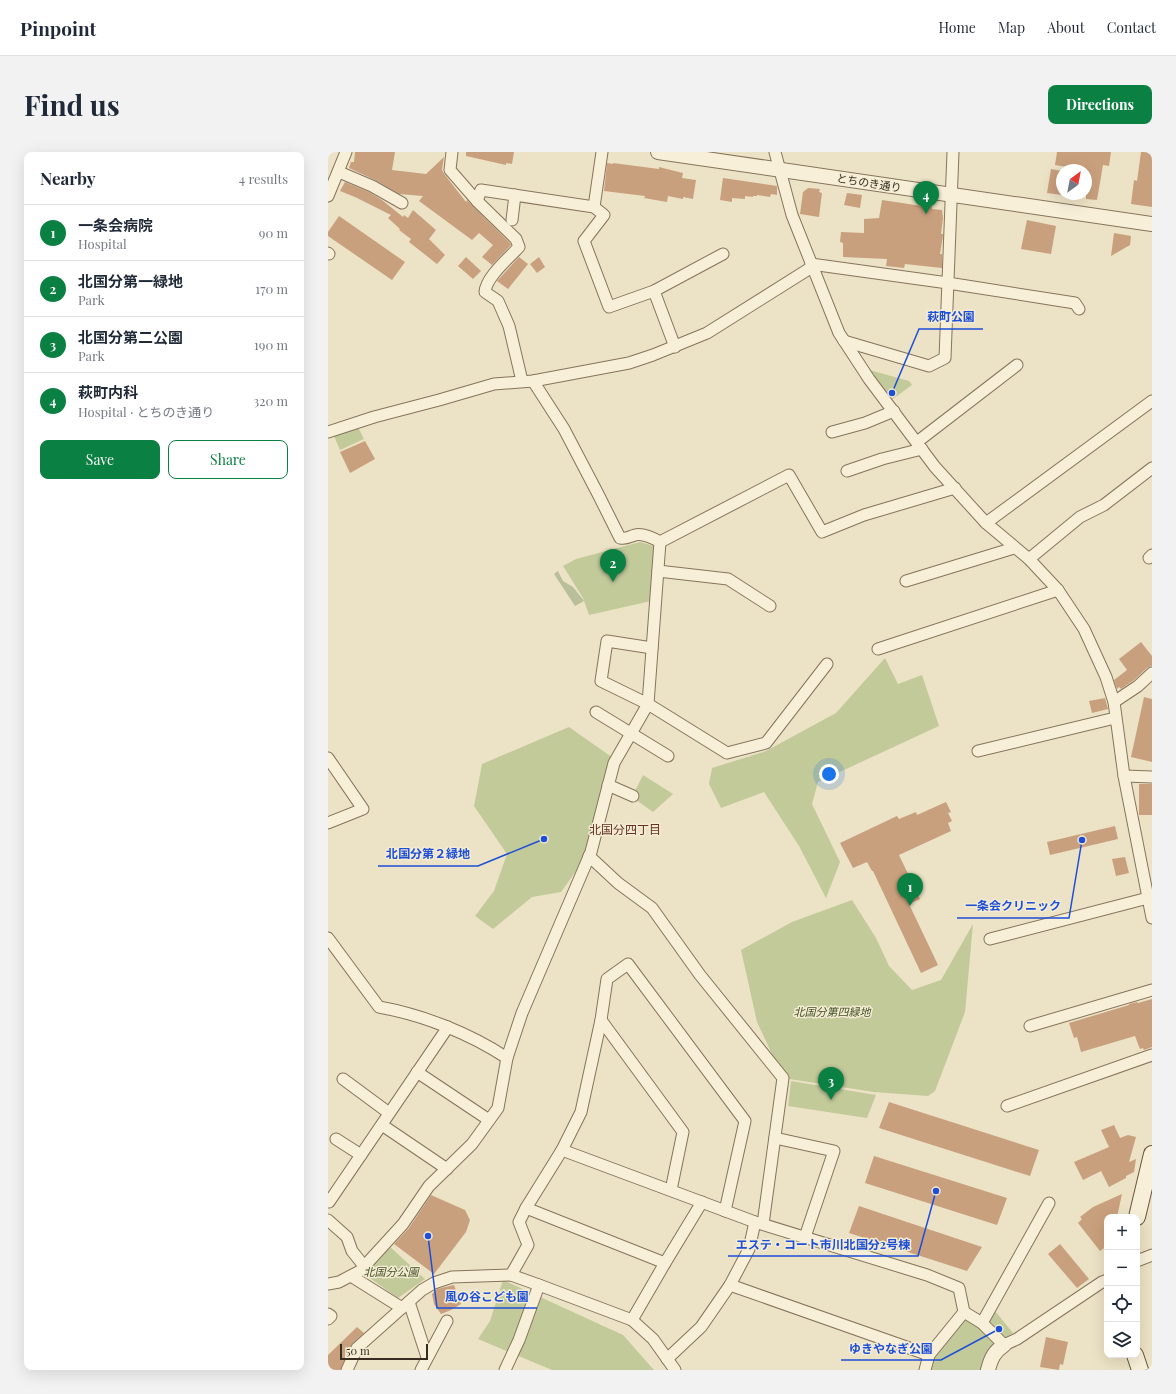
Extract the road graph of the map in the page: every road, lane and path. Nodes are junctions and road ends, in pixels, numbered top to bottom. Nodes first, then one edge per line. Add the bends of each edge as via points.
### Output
1 (346, 152) edge
2 (452, 152) edge
3 (602, 152) edge
4 (658, 152) edge
5 (775, 152) edge
6 (954, 152) edge
7 (780, 170) junction
8 (334, 174) edge
9 (515, 195) junction
10 (328, 196) edge
11 (952, 196) junction
12 (477, 201) junction
13 (402, 203) dead end
14 (594, 207) junction
15 (512, 220) dead end
16 (1152, 224) edge
17 (723, 254) dead end
18 (812, 265) junction
19 (948, 283) junction
20 (654, 291) junction
21 (1079, 309) dead end
22 (844, 341) junction
23 (675, 347) junction
24 (1017, 365) dead end
25 (528, 381) junction
26 (1152, 401) edge
27 (894, 412) junction
28 (328, 432) edge
29 (832, 432) dead end
30 (920, 445) junction
31 (1152, 468) edge
32 (847, 470) dead end
33 (955, 488) junction
34 (986, 523) junction
35 (660, 542) junction
36 (1014, 548) junction
37 (1029, 559) junction
38 (658, 572) junction
39 (906, 581) dead end
40 (1058, 590) junction
41 (770, 606) dead end
42 (652, 648) junction
43 (878, 649) dead end
44 (827, 664) dead end
45 (1152, 673) edge
46 (1114, 702) junction
47 (648, 704) junction
48 (596, 712) dead end
49 (1115, 718) junction
50 (630, 734) junction
51 (978, 750) dead end
52 (668, 756) dead end
53 (328, 758) edge
54 (1124, 776) junction
55 (1152, 777) edge
56 (608, 785) junction
57 (632, 796) dead end
58 (328, 823) edge
59 (589, 856) junction
60 (1148, 898) junction
61 (1152, 918) edge
62 (328, 938) edge
63 (990, 939) dead end
64 (1152, 990) edge
65 (601, 1020) junction
66 (1030, 1026) dead end
67 (448, 1027) junction
68 (1152, 1055) edge
69 (507, 1058) junction
70 (417, 1072) junction
71 (343, 1079) dead end
72 (1007, 1106) dead end
73 (389, 1113) junction
74 (489, 1120) junction
75 (382, 1125) junction
76 (775, 1138) junction
77 (336, 1139) dead end
78 (562, 1150) junction
79 (1152, 1154) edge
80 (361, 1155) junction
81 (447, 1169) junction
82 (671, 1190) junction
83 (328, 1202) edge
84 (702, 1202) junction
85 (1049, 1203) dead end
86 (526, 1208) junction
87 (725, 1211) junction
88 (1138, 1214) edge
89 (328, 1220) edge
90 (759, 1223) junction
91 (805, 1237) junction
92 (1152, 1255) edge
93 (1140, 1260) edge
94 (665, 1262) junction
95 (364, 1266) junction
96 (511, 1275) junction
97 (351, 1276) junction
98 (1104, 1281) edge
99 (328, 1284) edge
100 (539, 1284) junction
101 (730, 1285) junction
102 (405, 1305) junction
103 (964, 1312) junction
104 (328, 1314) edge
105 (328, 1319) edge
106 (447, 1320) dead end
107 (632, 1320) junction
108 (982, 1323) junction
109 (1004, 1345) junction
110 (929, 1355) junction
111 (428, 1357) junction
112 (1136, 1358) edge
113 (667, 1359) junction
114 (347, 1370) edge
115 (421, 1370) edge
116 (505, 1370) edge
117 (675, 1370) edge
118 (925, 1370) edge
119 (988, 1370) edge
120 (1140, 1370) edge

1 - 8 street
2 - 12 street via 450,170
3 - 14 street
4 - 7 street, とちのき通り
5 - 7 street
6 - 11 street
7 - 11 street, とちのき通り
7 - 18 street via 792,215
8 - 10 street
8 - 13 street via 372,186
9 - 12 street via 481,190
9 - 14 street
9 - 15 street
11 - 16 street, とちのき通り
11 - 19 street
12 - 25 street via 516,239 519,247 494,274 485,292 498,301
14 - 20 street via 604,214 584,242 609,307
17 - 20 street
18 - 19 street
18 - 22 street
18 - 23 street via 707,333
19 - 21 street via 1075,303
19 - 22 street via 945,358 930,366
20 - 23 street
22 - 27 street
23 - 25 street via 629,363
24 - 30 street
25 - 28 street via 483,386
25 - 35 street via 564,429 620,538 626,539 636,534
26 - 34 street
27 - 29 street
27 - 30 street
30 - 32 street
30 - 33 street
31 - 37 street via 1104,504 1080,517
33 - 34 street
33 - 35 street via 864,515 822,532 790,475
34 - 36 street
35 - 38 street
36 - 37 street
36 - 39 street
37 - 40 street
38 - 41 street via 728,578
38 - 42 street
40 - 43 street
40 - 46 street via 1084,629 1106,677
42 - 47 street
42 - 47 street via 607,642 601,681
44 - 47 street via 766,743 727,753
45 - 46 street
46 - 49 street
47 - 50 street
48 - 50 street
49 - 51 street
49 - 54 street
50 - 52 street
50 - 56 street via 614,763
53 - 58 street via 363,809
54 - 55 street
54 - 60 street
56 - 57 street
56 - 59 street
59 - 69 street via 522,1012
59 - 76 street via 618,883 652,908 700,975 784,1078
60 - 61 street
60 - 63 street
62 - 67 street via 379,1007 400,1011
64 - 66 street
65 - 78 street via 581,1112
65 - 82 street via 683,1132
65 - 87 street via 607,979 628,964 745,1121
67 - 69 street
67 - 70 street
68 - 72 street
69 - 74 street via 498,1108
70 - 73 street
70 - 74 street
71 - 73 street
73 - 75 street
74 - 81 street via 472,1144
75 - 80 street
75 - 81 street
76 - 90 street
76 - 91 street via 834,1151
77 - 80 street
78 - 82 street
78 - 86 street
79 - 88 main road
80 - 83 street
81 - 95 street via 429,1186 403,1224
82 - 84 street
84 - 87 street
84 - 94 street
85 - 108 street
86 - 94 street
86 - 96 street via 519,1222 528,1245
87 - 90 street
89 - 95 street via 348,1238 352,1251
90 - 91 street
90 - 101 street
91 - 103 street via 927,1275 959,1288
92 - 93 street
94 - 107 street
95 - 97 street
96 - 100 street
96 - 102 street via 452,1277 422,1290
97 - 99 street
97 - 102 street
98 - 109 street
100 - 107 street
100 - 116 street
101 - 110 street
101 - 113 street via 701,1327
102 - 111 street
102 - 114 street via 357,1348
103 - 108 street
103 - 110 street
104 - 105 street via 331,1316
106 - 111 street
107 - 113 street via 653,1339
108 - 109 street
109 - 119 street via 993,1354
110 - 118 street
111 - 115 street
112 - 120 main road
113 - 117 street

